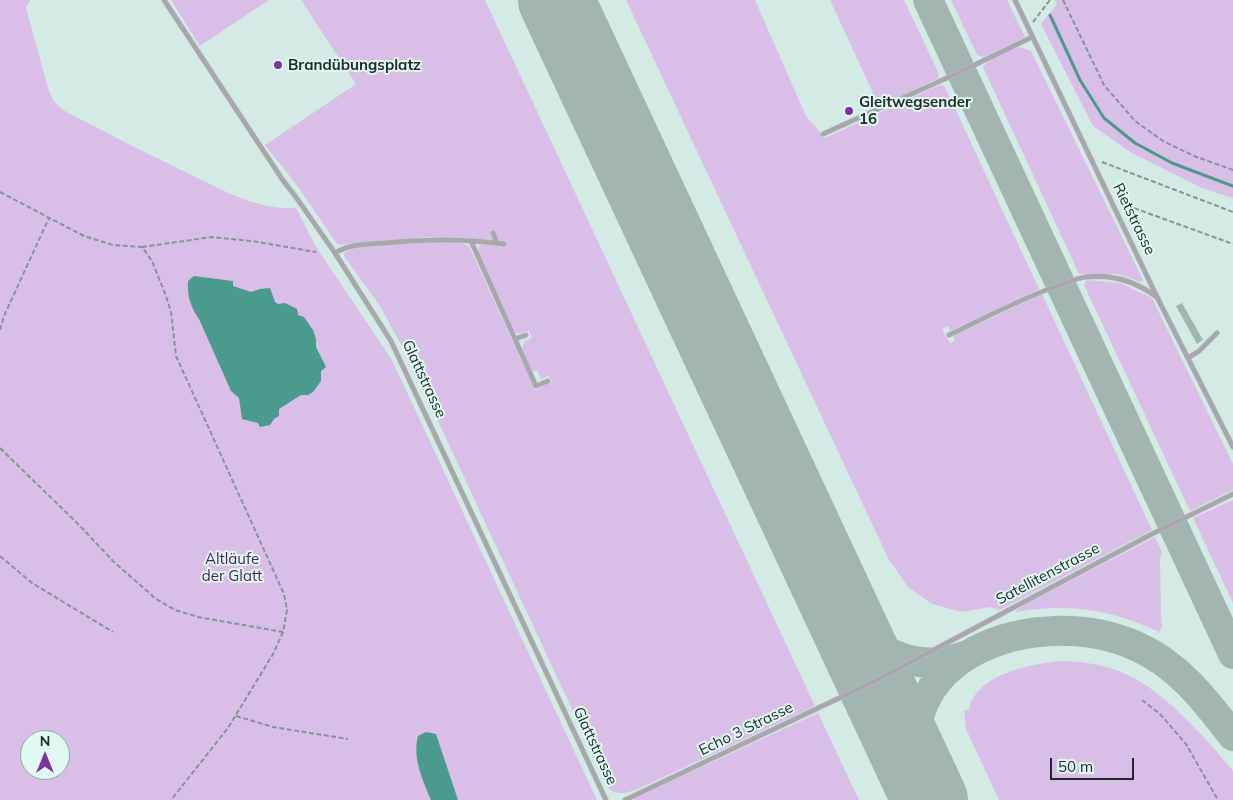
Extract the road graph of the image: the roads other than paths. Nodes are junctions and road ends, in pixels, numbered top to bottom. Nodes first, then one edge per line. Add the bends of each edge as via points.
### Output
1 (164, 0) edge
2 (1015, 0) edge
3 (1032, 37) junction
4 (823, 134) dead end
5 (493, 233) dead end
6 (471, 241) junction
7 (498, 243) junction
8 (504, 244) dead end
9 (335, 253) junction
10 (1158, 298) junction
11 (1217, 333) dead end
12 (526, 335) dead end
13 (949, 335) dead end
14 (515, 339) junction
15 (1188, 358) junction
16 (548, 381) dead end
17 (1232, 441) edge
18 (1233, 447) edge
19 (1233, 494) edge
20 (877, 680) joint
21 (606, 800) edge
22 (625, 800) edge

1 - 9 lane, Glattstrasse
2 - 3 lane, Rietstrasse
3 - 4 lane
3 - 10 lane, Rietstrasse
5 - 7 lane
6 - 7 lane
6 - 9 lane via 384,243 348,247
6 - 14 lane
7 - 8 lane
9 - 21 lane, Glattstrasse via 392,341
10 - 13 lane via 1124,280 1086,277 1038,293
10 - 15 lane, Rietstrasse
11 - 15 lane
12 - 14 lane
14 - 16 lane via 536,386
15 - 17 lane, Rietstrasse
17 - 18 lane, Rietstrasse
19 - 20 lane, Satellitenstrasse
20 - 22 lane, Echo 3 Strasse

